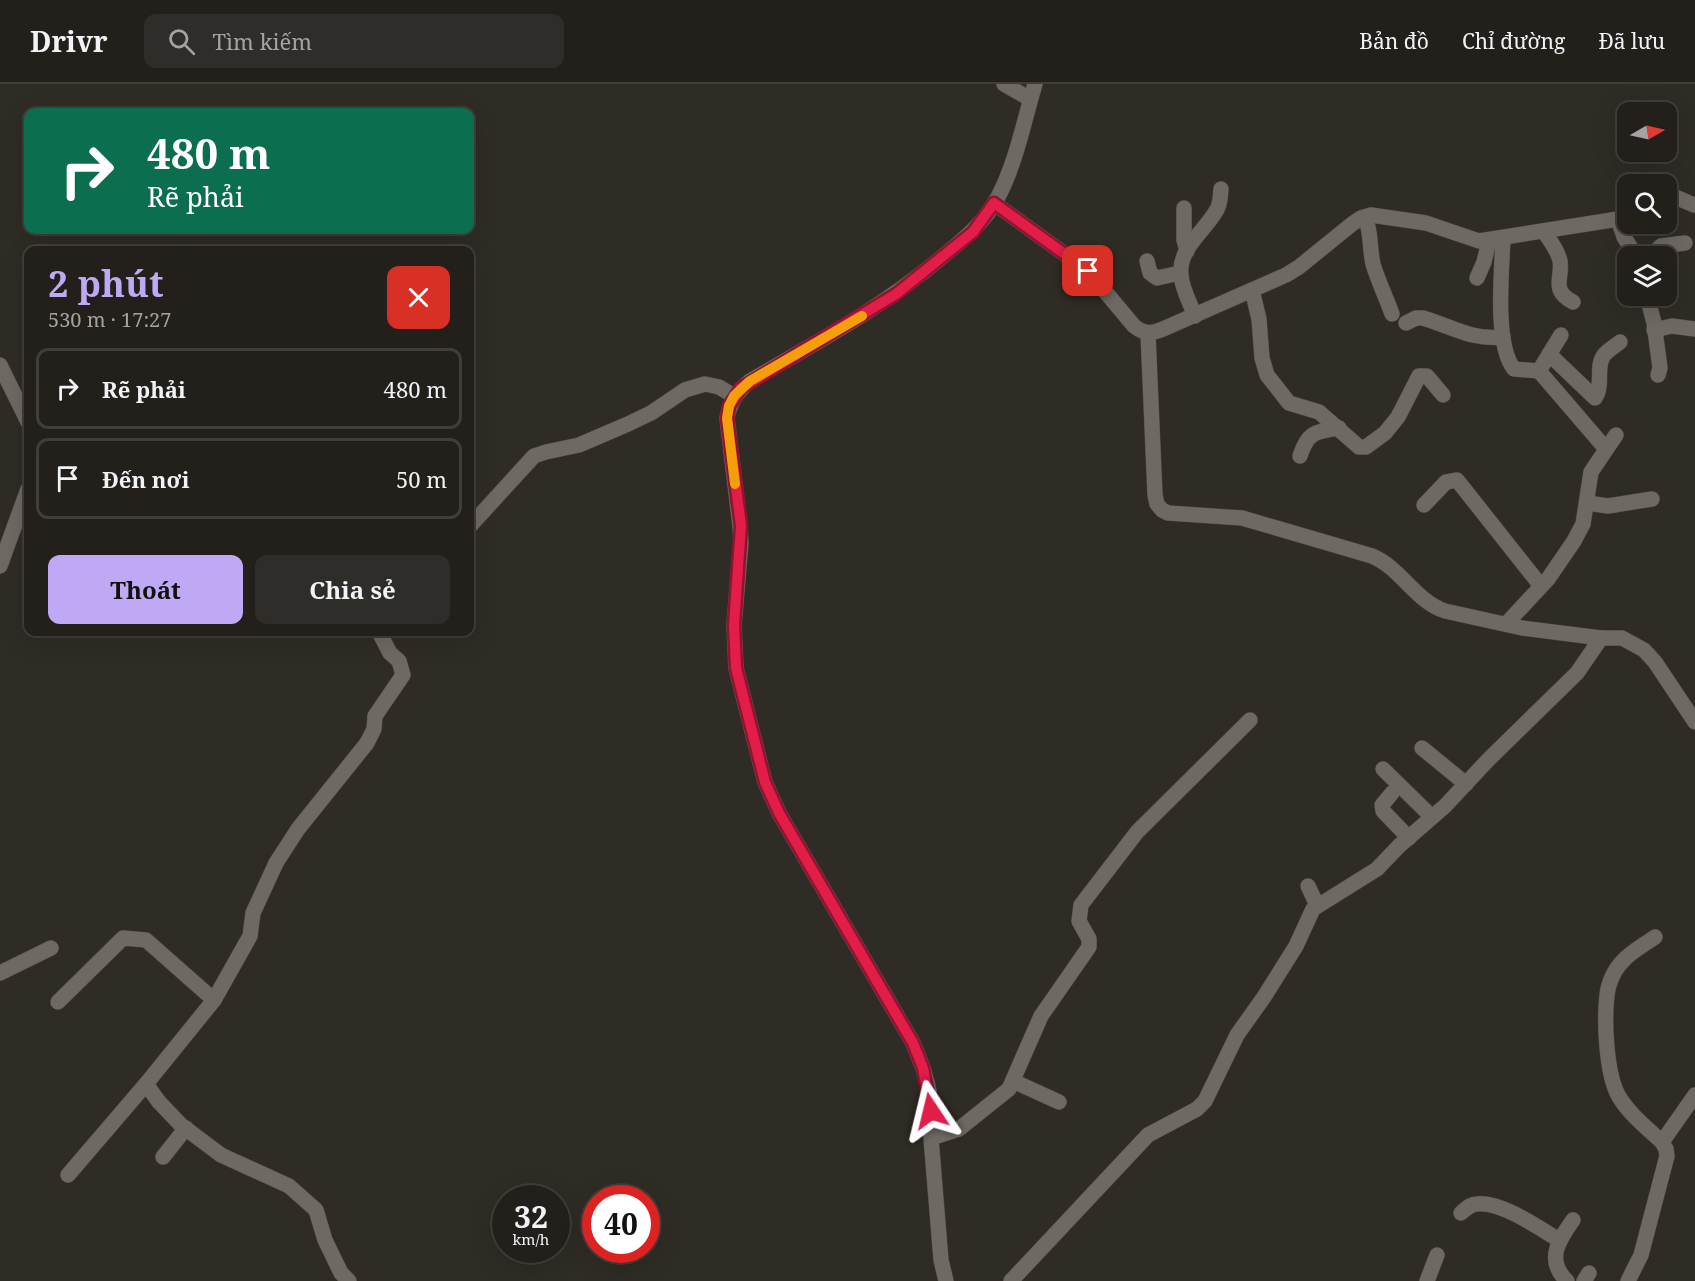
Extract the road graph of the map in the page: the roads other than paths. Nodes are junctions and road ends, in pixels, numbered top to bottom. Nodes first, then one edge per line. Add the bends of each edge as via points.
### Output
1 (1004, 84) edge
2 (1033, 91) edge
3 (1221, 189) dead end
4 (1677, 198) edge
5 (994, 203) junction
6 (1694, 205) edge
7 (1184, 208) dead end
8 (1365, 217) junction
9 (1617, 218) edge
10 (1544, 231) junction
11 (1496, 239) junction
12 (1685, 243) dead end
13 (1661, 246) edge
14 (1187, 251) junction
15 (1147, 261) dead end
16 (1180, 273) junction
17 (1478, 278) dead end
18 (1252, 290) junction
19 (1573, 302) dead end
20 (1649, 306) edge
21 (1392, 314) dead end
22 (1195, 316) junction
23 (1406, 323) dead end
24 (1695, 329) edge
25 (1654, 330) junction
26 (1148, 334) junction
27 (1561, 335) dead end
28 (1503, 338) junction
29 (1620, 342) dead end
30 (1549, 354) junction
31 (0, 365) edge
32 (1539, 371) junction
33 (1658, 375) dead end
34 (1443, 395) dead end
35 (734, 396) junction
36 (1595, 398) junction
37 (24, 414) edge
38 (1578, 417) junction
39 (1340, 428) junction
40 (1616, 435) dead end
41 (1606, 449) junction
42 (1300, 456) dead end
43 (1652, 499) dead end
44 (24, 500) edge
45 (1587, 503) junction
46 (1424, 505) dead end
47 (474, 522) edge
48 (0, 566) edge
49 (1541, 586) junction
50 (1506, 624) junction
51 (381, 636) edge
52 (1600, 638) junction
53 (1251, 720) dead end
54 (1695, 722) edge
55 (1422, 747) dead end
56 (1383, 769) dead end
57 (1466, 784) junction
58 (1392, 793) dead end
59 (1432, 818) junction
60 (1409, 838) junction
61 (1308, 886) dead end
62 (1317, 905) junction
63 (1655, 937) dead end
64 (51, 948) dead end
65 (0, 973) edge
66 (214, 1000) junction
67 (58, 1002) dead end
68 (1013, 1081) junction
69 (146, 1084) junction
70 (1695, 1095) edge
71 (1059, 1102) dead end
72 (186, 1128) junction
73 (931, 1138) junction
74 (1662, 1142) junction
75 (163, 1157) dead end
76 (68, 1175) dead end
77 (1461, 1213) dead end
78 (1573, 1220) dead end
79 (1559, 1240) junction
80 (1437, 1255) dead end
81 (349, 1281) edge
82 (946, 1281) edge
83 (1011, 1281) edge
84 (1426, 1281) edge
85 (1567, 1281) edge
86 (1628, 1281) edge

1 - 2 street
2 - 5 street via 1007,176
3 - 14 street via 1216,213
4 - 6 street
5 - 26 street via 1088,271 1134,326
5 - 35 street via 973,232 904,288 750,381
7 - 14 street
8 - 11 street via 1378,215 1426,223 1470,240
8 - 18 street via 1293,271
8 - 21 street via 1374,266
9 - 10 street
10 - 11 street
10 - 19 street via 1559,258 1560,290
11 - 17 street
11 - 28 street
12 - 13 street
14 - 16 street
15 - 16 street via 1150,273 1157,278
16 - 22 street
18 - 22 street
18 - 39 street via 1267,375 1289,403 1319,412
20 - 25 street
22 - 26 street
23 - 28 street via 1423,318 1484,339
24 - 25 street via 1672,326
25 - 33 street
26 - 50 street via 1155,495 1162,510 1242,518 1372,556 1388,564 1434,607
27 - 30 street
28 - 32 street via 1514,369
29 - 36 street via 1603,356 1600,388
30 - 32 street
30 - 36 street
31 - 37 street
32 - 38 street
34 - 39 street via 1422,375 1398,417 1373,442 1359,447
35 - 47 street via 705,384 685,390 651,413 579,445 534,456
35 - 73 street via 727,418 741,526 734,647 765,782 779,813 913,1043 929,1090
36 - 38 street
38 - 41 street
39 - 42 street via 1312,434
40 - 41 street
41 - 45 street via 1591,472
43 - 45 street via 1608,506
44 - 48 street
45 - 49 street via 1583,524 1574,541
46 - 49 street via 1446,482 1457,480
49 - 50 street
50 - 52 street
51 - 66 street via 404,675 375,716 367,743 298,829 276,863 253,913 250,936
52 - 54 street via 1622,638 1644,650
52 - 57 street via 1577,673
53 - 68 street via 1137,832 1081,905 1079,921 1089,947 1041,1016
55 - 57 street
56 - 59 street
57 - 59 street
58 - 60 street via 1382,805 1383,811
59 - 60 street
60 - 62 street via 1377,869
61 - 62 street
62 - 83 street via 1296,946 1237,1035 1205,1101 1148,1135
63 - 74 street via 1622,962 1609,984 1608,1058 1612,1078 1627,1108
64 - 65 street
66 - 67 street via 146,940 123,938
66 - 69 street
68 - 71 street
68 - 73 street via 1002,1096 959,1129
69 - 72 street
69 - 76 street
70 - 74 street
72 - 75 street
72 - 81 street via 221,1155 289,1186 316,1210 324,1240
73 - 82 street
74 - 86 street via 1667,1156 1641,1255
77 - 79 street via 1476,1203 1488,1204
78 - 79 street
79 - 85 street via 1556,1263
80 - 84 street

